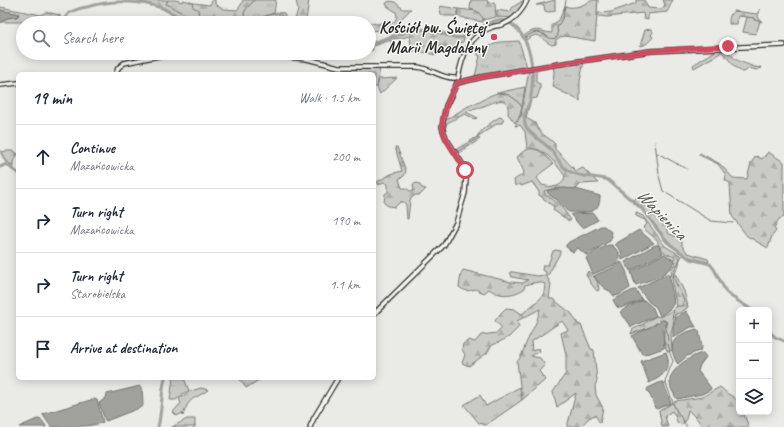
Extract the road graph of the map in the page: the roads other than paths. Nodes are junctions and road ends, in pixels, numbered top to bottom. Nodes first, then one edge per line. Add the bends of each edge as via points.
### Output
1 (527, 0) edge
2 (784, 45) edge
3 (136, 60) edge
4 (310, 60) edge
5 (117, 72) edge
6 (456, 80) junction
7 (16, 83) edge
8 (0, 85) edge
9 (376, 312) edge
10 (337, 380) edge
11 (310, 427) edge

1 - 6 street via 521,11 510,21 493,26 475,38 467,48
2 - 6 street via 656,50
3 - 5 street via 121,64
4 - 6 street via 339,67 417,67
6 - 9 street via 444,112 442,127 466,174 465,193 456,223 444,245
7 - 8 street
10 - 11 street

